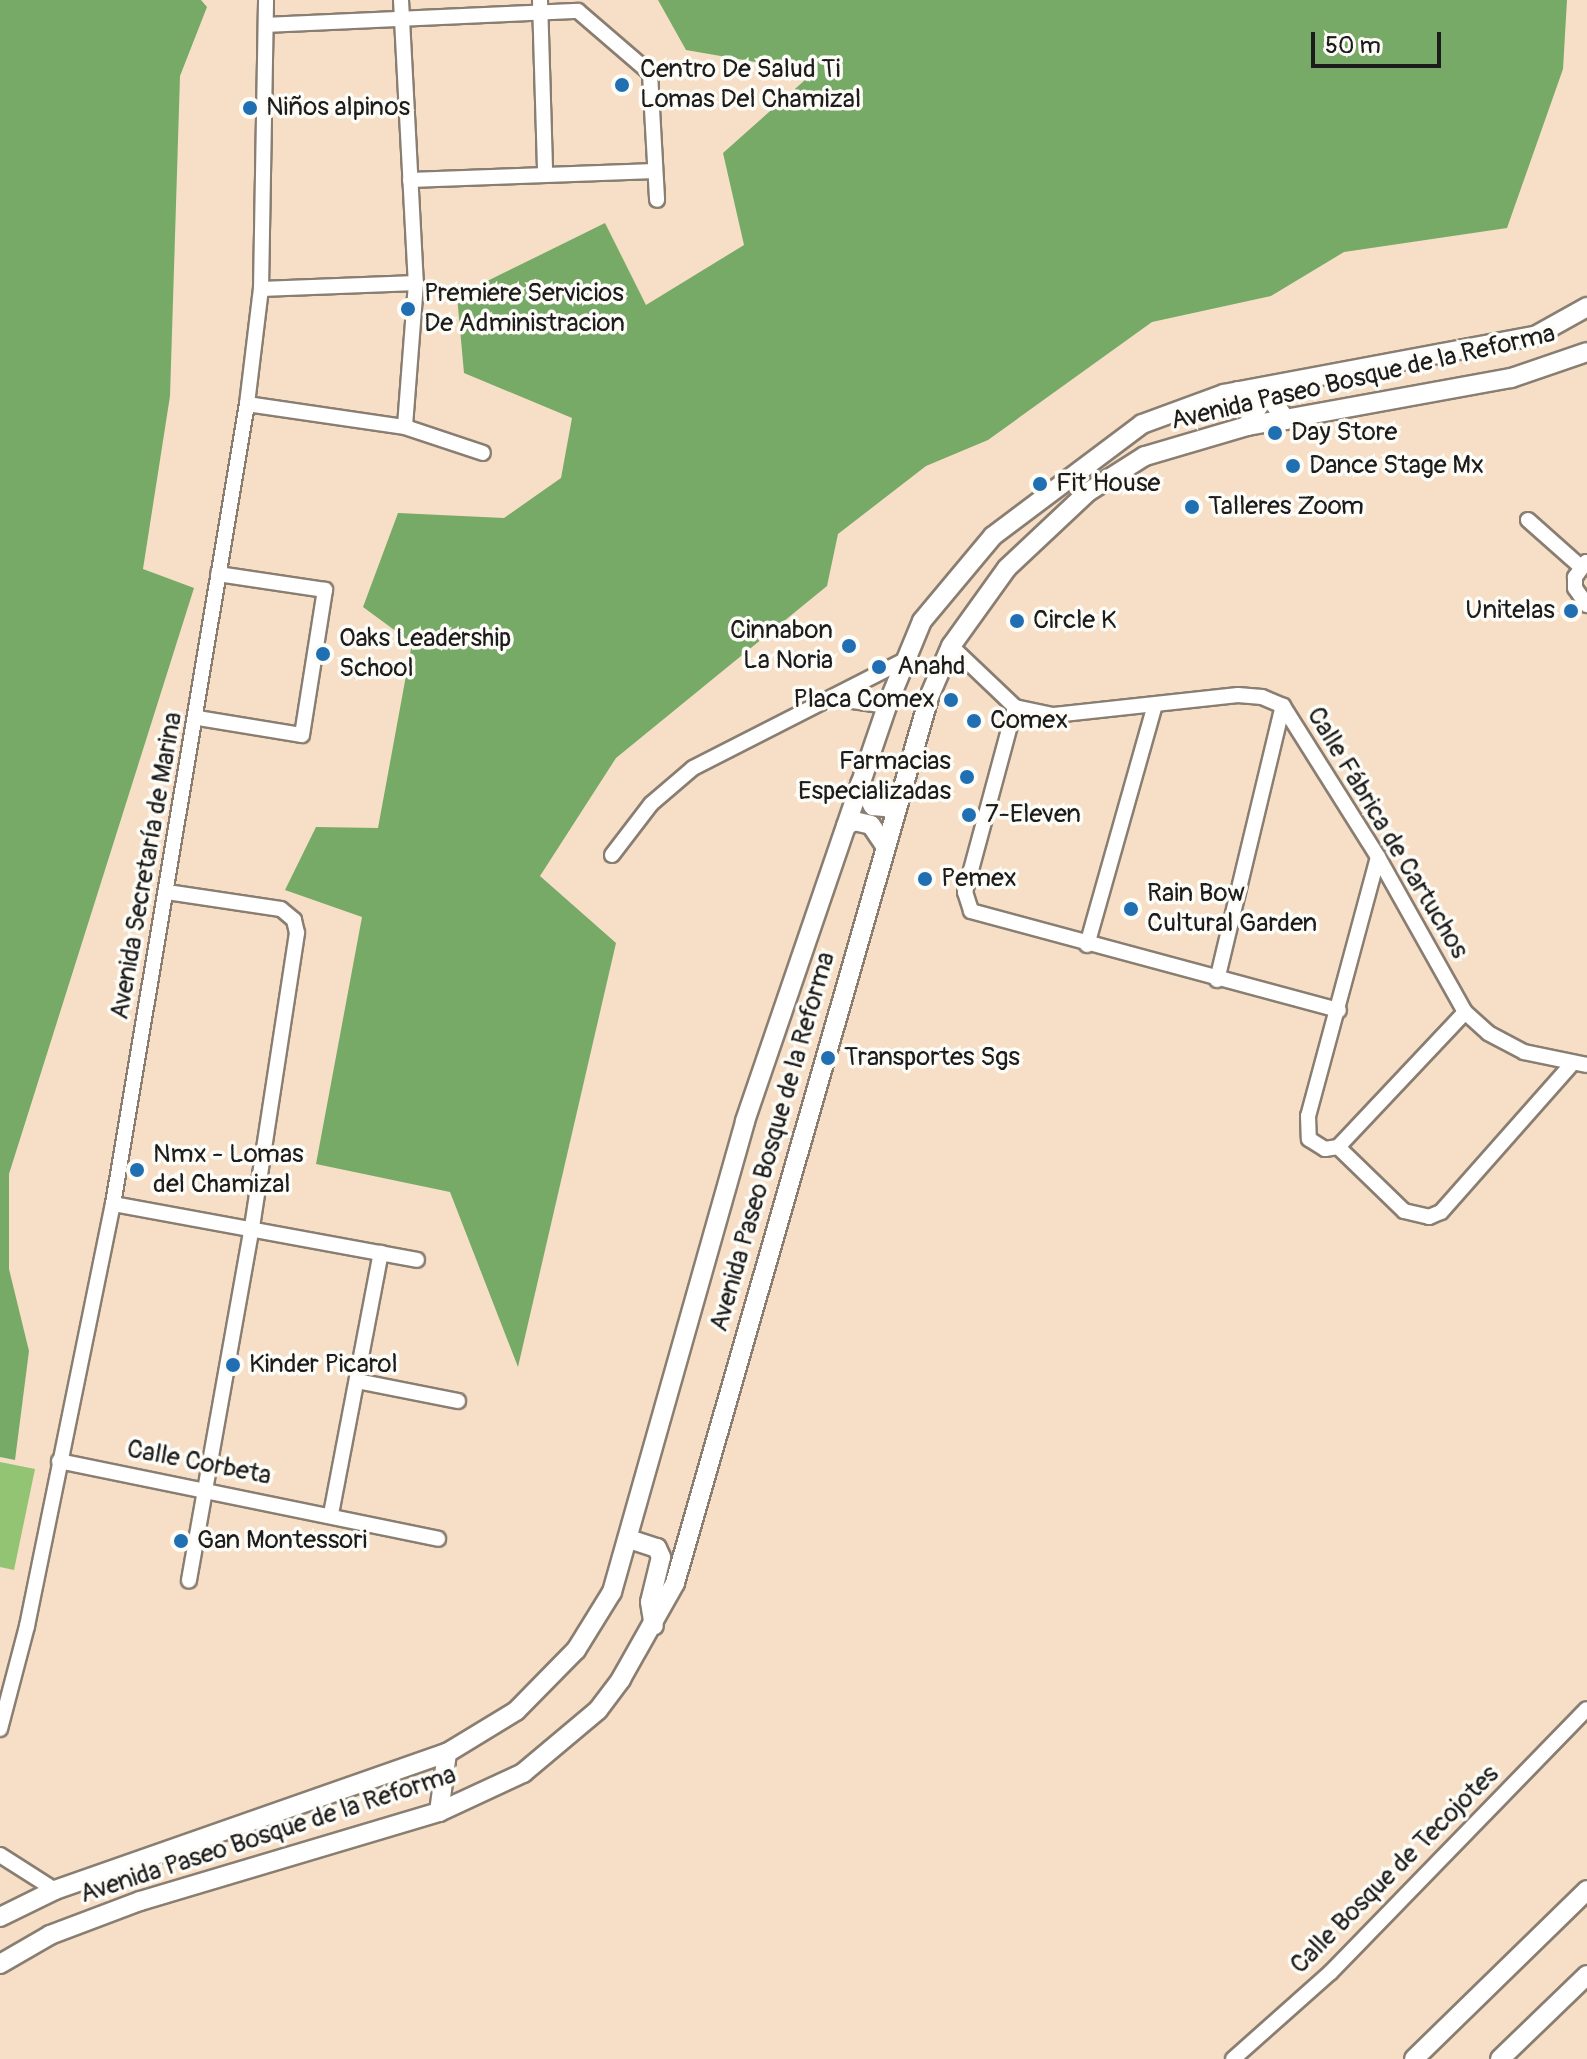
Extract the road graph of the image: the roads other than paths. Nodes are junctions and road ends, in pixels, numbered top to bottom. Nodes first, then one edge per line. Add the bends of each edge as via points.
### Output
1 (266, 0) edge
2 (401, 0) edge
3 (540, 6) edge
4 (401, 20) junction
5 (266, 25) junction
6 (655, 171) junction
7 (545, 172) junction
8 (410, 180) junction
9 (657, 200) dead end
10 (416, 283) junction
11 (261, 289) junction
12 (1587, 307) edge
13 (1587, 352) edge
14 (1284, 383) junction
15 (1238, 391) junction
16 (247, 404) junction
17 (1286, 420) junction
18 (1247, 426) junction
19 (405, 427) junction
20 (483, 453) dead end
21 (1528, 520) dead end
22 (1584, 564) edge
23 (218, 574) junction
24 (1587, 605) edge
25 (951, 646) junction
26 (907, 659) junction
27 (831, 698) junction
28 (1155, 705) junction
29 (887, 706) junction
30 (1283, 706) junction
31 (1015, 707) junction
32 (198, 718) junction
33 (860, 784) junction
34 (895, 808) junction
35 (846, 826) junction
36 (884, 844) junction
37 (612, 855) dead end
38 (1378, 857) junction
39 (167, 892) junction
40 (1087, 945) junction
41 (1217, 980) junction
42 (1339, 1010) junction
43 (1465, 1012) junction
44 (1580, 1064) edge
45 (1338, 1147) junction
46 (113, 1204) junction
47 (251, 1232) junction
48 (381, 1253) junction
49 (417, 1260) dead end
50 (357, 1381) junction
51 (458, 1401) dead end
52 (59, 1461) junction
53 (205, 1487) junction
54 (331, 1514) junction
55 (438, 1539) dead end
56 (629, 1539) junction
57 (189, 1581) dead end
58 (654, 1626) junction
59 (1587, 1709) edge
60 (0, 1729) edge
61 (447, 1753) junction
62 (439, 1812) junction
63 (0, 1855) edge
64 (55, 1890) junction
65 (1587, 1890) edge
66 (0, 1917) edge
67 (2, 1961) edge
68 (1587, 1975) edge
69 (1233, 2059) edge
70 (1414, 2059) edge
71 (1500, 2059) edge

1 - 5 street, Avenida Secretaría de Marina
2 - 4 street
3 - 4 street
3 - 6 street via 578,11 650,73
3 - 7 street
4 - 5 street
4 - 8 street
5 - 11 street, Avenida Secretaría de Marina
6 - 7 street
6 - 9 street
7 - 8 street
8 - 10 street
10 - 11 street
10 - 19 street
11 - 16 street, Avenida Secretaría de Marina
12 - 14 main road, Avenida Paseo Bosque de la Reforma via 1535,336
13 - 17 main road, Avenida Paseo Bosque de la Reforma via 1511,378
14 - 15 main road, Avenida Paseo Bosque de la Reforma
14 - 17 main road via 1274,403
15 - 18 main road via 1255,398 1258,407
15 - 26 main road, Avenida Paseo Bosque de la Reforma via 1142,424 1068,475 993,536 922,621
16 - 19 street
16 - 23 street, Avenida Secretaría de Marina
17 - 18 main road, Avenida Paseo Bosque de la Reforma
18 - 25 main road, Avenida Paseo Bosque de la Reforma via 1145,456 1088,492 1007,568
19 - 20 street
21 - 22 street
22 - 24 street via 1575,588
23 - 32 street, Avenida Secretaría de Marina
23 - 32 street via 325,590 302,735
25 - 31 street
25 - 34 main road, Avenida Paseo Bosque de la Reforma via 929,697
26 - 27 street
26 - 29 main road, Avenida Paseo Bosque de la Reforma
27 - 29 street
27 - 37 street via 693,768 651,804
28 - 30 street, Calle Fábrica de Cartuchos via 1238,695
28 - 31 street, Calle Fábrica de Cartuchos via 1054,715
28 - 40 street
29 - 33 main road, Avenida Paseo Bosque de la Reforma
30 - 38 street, Calle Fábrica de Cartuchos
30 - 41 street
31 - 40 street via 965,892 967,903 979,916
32 - 39 street, Avenida Secretaría de Marina
33 - 34 main road via 873,806
33 - 35 main road, Avenida Paseo Bosque de la Reforma
34 - 36 main road, Avenida Paseo Bosque de la Reforma
35 - 36 main road via 854,821 871,825
35 - 56 main road, Avenida Paseo Bosque de la Reforma via 745,1121
36 - 58 main road, Avenida Paseo Bosque de la Reforma via 675,1583
38 - 42 street
38 - 43 street, Calle Fábrica de Cartuchos
39 - 46 street, Avenida Secretaría de Marina
39 - 47 street via 281,909 294,920 297,933
40 - 41 street
41 - 42 street
42 - 45 street via 1308,1116 1309,1139 1325,1149
43 - 44 street, Calle Fábrica de Cartuchos via 1488,1033 1524,1052
43 - 45 street
44 - 45 street via 1441,1212 1429,1217 1404,1211
46 - 47 street
46 - 52 street, Avenida Secretaría de Marina
47 - 48 street
47 - 53 street
48 - 49 street
48 - 50 street
50 - 51 street
50 - 54 street
52 - 53 street, Calle Corbeta
52 - 60 street, Avenida Secretaría de Marina
53 - 54 street, Calle Corbeta
53 - 57 street
54 - 55 street, Calle Corbeta
56 - 58 main road via 657,1548 661,1557 650,1602
56 - 61 main road, Avenida Paseo Bosque de la Reforma via 612,1592 576,1650 516,1711
58 - 62 main road, Avenida Paseo Bosque de la Reforma via 598,1710 523,1773
59 - 69 street, Calle Bosque de Tecojotes via 1330,1973
61 - 62 main road
61 - 64 main road, Avenida Paseo Bosque de la Reforma
62 - 67 main road, Avenida Paseo Bosque de la Reforma via 140,1901 50,1935
63 - 64 street
64 - 66 main road, Avenida Paseo Bosque de la Reforma
65 - 70 main road
68 - 71 main road

